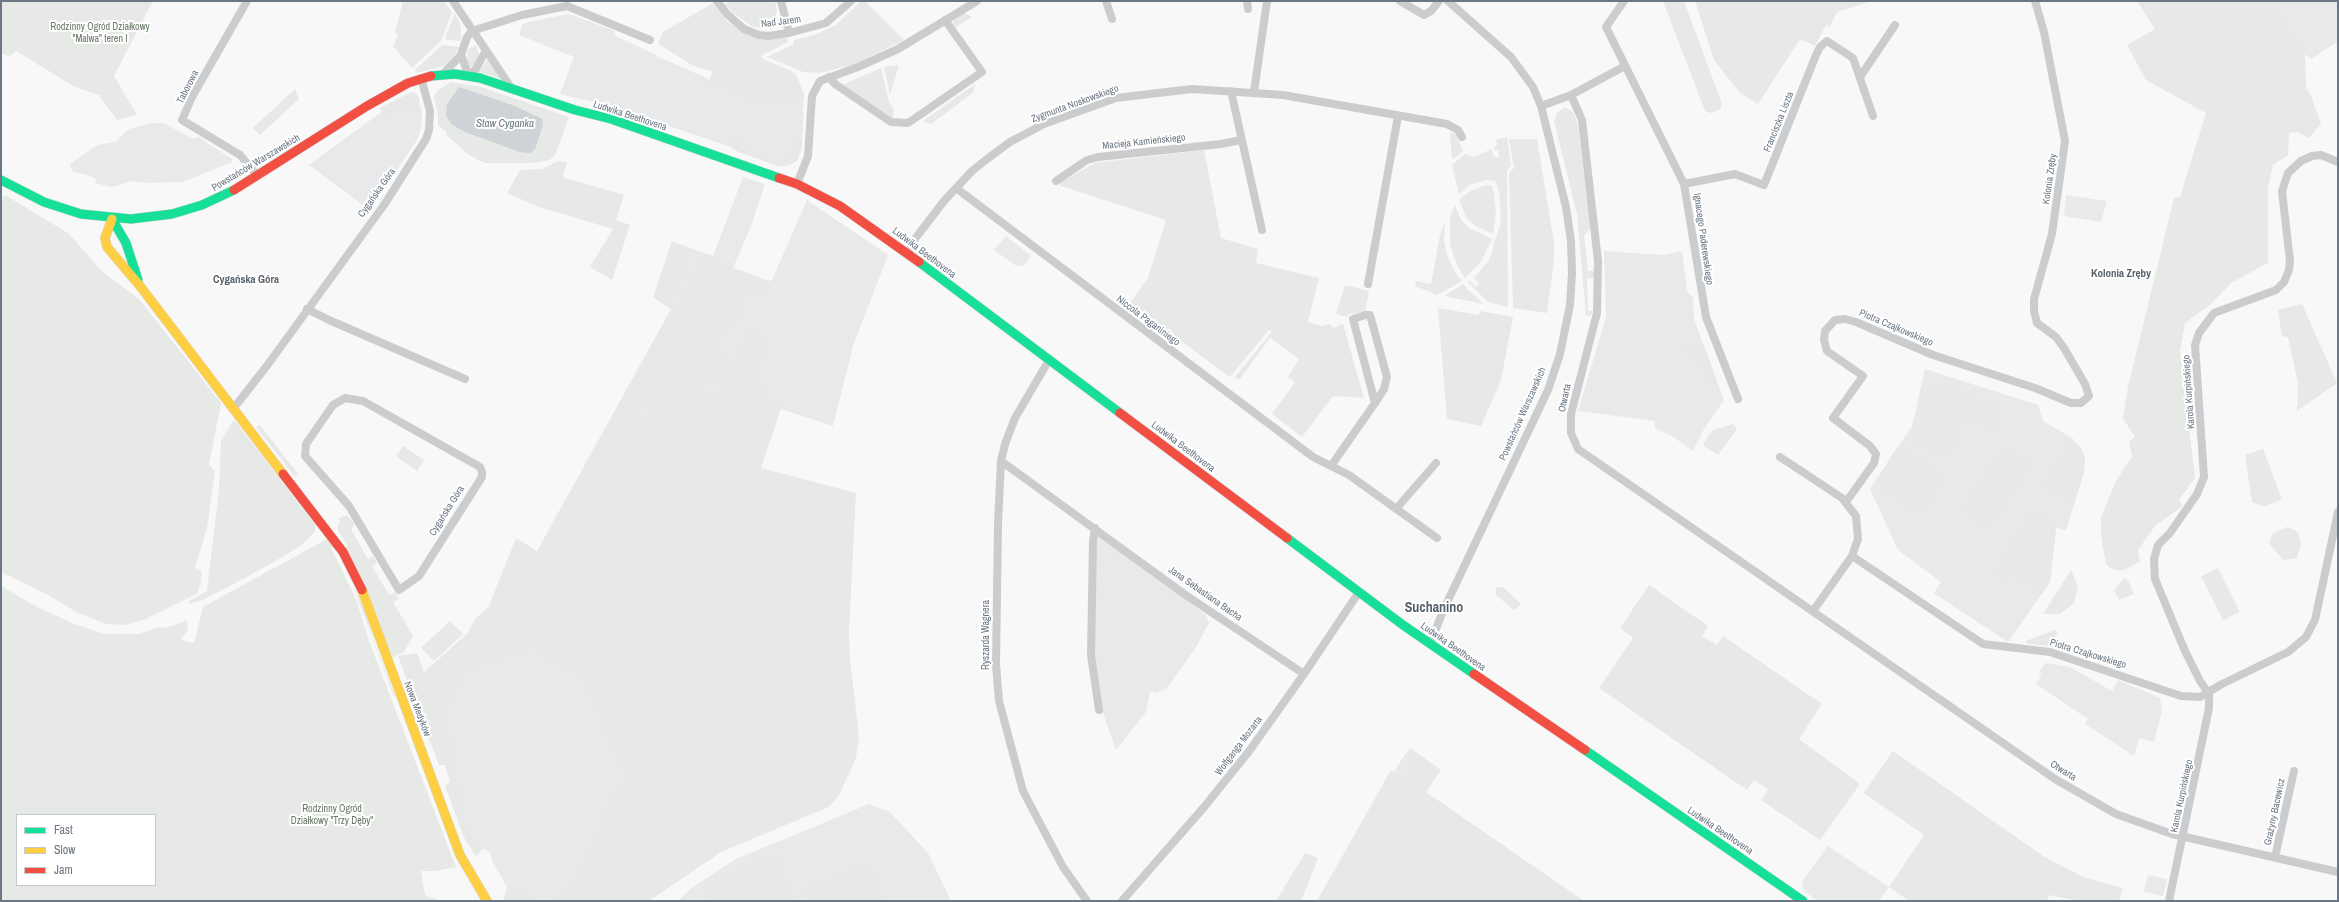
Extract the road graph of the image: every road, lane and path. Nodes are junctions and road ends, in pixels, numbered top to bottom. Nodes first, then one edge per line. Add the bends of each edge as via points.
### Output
1 (247, 1) edge
2 (453, 1) edge
3 (717, 1) edge
4 (781, 1) edge
5 (851, 1) edge
6 (977, 1) edge
7 (1106, 1) edge
8 (1267, 1) edge
9 (1400, 1) edge
10 (1439, 1) edge
11 (1448, 1) edge
12 (1624, 1) edge
13 (2035, 1) edge
14 (1112, 19) dead end
15 (945, 20) junction
16 (1895, 25) dead end
17 (472, 31) junction
18 (789, 33) junction
19 (650, 40) dead end
20 (486, 50) junction
21 (461, 55) junction
22 (1625, 66) junction
23 (442, 75) junction
24 (469, 76) junction
25 (829, 77) junction
26 (1860, 77) junction
27 (421, 78) junction
28 (512, 89) junction
29 (1231, 91) junction
30 (1254, 92) junction
31 (1571, 95) junction
32 (1541, 106) junction
33 (1398, 116) junction
34 (1873, 116) dead end
35 (1462, 137) dead end
36 (1241, 140) junction
37 (2338, 162) edge
38 (258, 176) junction
39 (1, 180) edge
40 (1056, 181) dead end
41 (797, 184) junction
42 (1684, 184) junction
43 (956, 188) junction
44 (112, 218) junction
45 (1262, 230) dead end
46 (908, 254) junction
47 (1368, 284) dead end
48 (140, 286) junction
49 (307, 309) junction
50 (1049, 360) junction
51 (465, 379) dead end
52 (2089, 396) joint
53 (1738, 399) dead end
54 (1375, 403) junction
55 (233, 409) junction
56 (1780, 457) dead end
57 (1001, 461) junction
58 (1436, 463) dead end
59 (1331, 466) junction
60 (1846, 502) junction
61 (1396, 509) junction
62 (2338, 512) edge
63 (1095, 528) junction
64 (1437, 538) dead end
65 (1852, 556) junction
66 (399, 590) joint
67 (1358, 592) junction
68 (1813, 611) junction
69 (1430, 644) junction
70 (1304, 674) junction
71 (2209, 694) junction
72 (1099, 710) dead end
73 (2294, 771) dead end
74 (2183, 837) junction
75 (2275, 858) junction
76 (2338, 872) edge
77 (488, 901) edge
78 (1087, 901) edge
79 (1122, 901) edge
80 (1803, 901) edge
81 (2169, 901) edge

1 - 38 street, Taborowa via 192,97 182,120 240,156
2 - 17 street
3 - 18 street, Nad Jarem via 732,18 752,33 768,36
4 - 18 street
5 - 18 street, Nad Jarem via 826,23
6 - 15 street
7 - 14 street
8 - 30 street
9 - 10 street via 1424,15
11 - 32 street, Powstańców Warszawskich via 1511,57 1533,87
12 - 22 street, Ignacego Paderewskiego via 1606,27
13 - 52 street, Kolonia Zręby via 2044,32 2065,141 2052,234 2034,298 2034,311 2036,323 2056,337 2064,348
15 - 25 street via 891,52
15 - 25 street via 982,72 908,123 891,122 835,84
16 - 26 street
17 - 19 street via 522,15 567,6
17 - 20 street
17 - 21 street via 467,37
20 - 24 street via 476,69
20 - 28 street
21 - 23 street
21 - 24 street
22 - 31 street
22 - 42 street, Ignacego Paderewskiego
23 - 24 street, Powstańców Warszawskich
23 - 27 street, Powstańców Warszawskich
24 - 28 street, Powstańców Warszawskich
25 - 41 street via 820,81 814,91 808,156
26 - 34 street, Franciszka Liszta
26 - 42 street, Franciszka Liszta via 1853,58 1827,41 1823,43 1764,185 1735,174
27 - 38 street, Powstańców Warszawskich via 367,106
27 - 49 street, Cygańska Góra via 430,111 429,130 379,211
28 - 41 street, Ludwika Beethovena via 611,119
29 - 30 street, Zygmunta Noskowskiego
29 - 36 street
29 - 43 street, Zygmunta Noskowskiego via 1192,89 1148,93 1116,98 1086,108 1044,124 1010,142 973,170
30 - 33 street, Zygmunta Noskowskiego
31 - 32 street
31 - 68 street, Otwarta via 1578,107 1584,136 1594,218 1599,298 1588,352 1572,406 1571,433 1578,449
32 - 69 street, Powstańców Warszawskich via 1566,207 1572,256 1570,305 1560,354 1548,390 1443,611
33 - 35 street, Zygmunta Noskowskiego via 1448,124 1458,130
33 - 47 street
36 - 40 street, Macieja Kamieńskiego via 1098,156 1087,160
36 - 45 street
37 - 71 street, Karola Kurpińskiego via 2321,155 2312,156 2301,161 2288,173 2282,191 2290,270 2284,282 2276,290 2214,314 2199,333 2195,345 2204,477 2197,494 2158,546 2153,568 2155,579 2185,651
38 - 44 street, Powstańców Warszawskich via 228,194 187,210 152,218
39 - 44 street, Powstańców Warszawskich via 54,206 81,214
41 - 46 street, Ludwika Beethovena via 840,206
42 - 53 street, Ignacego Paderewskiego via 1706,317
43 - 46 street, Zygmunta Noskowskiego via 914,240
43 - 59 street, Niccola Paganiniego via 1313,457
44 - 48 street via 126,243
44 - 48 street via 105,238 107,246
46 - 50 street, Ludwika Beethovena
48 - 55 street
49 - 51 street
49 - 55 street, Cygańska Góra
50 - 57 street, Ryszarda Wagnera via 1015,418 1004,444
50 - 67 street, Ludwika Beethovena
52 - 60 street, Piotra Czajkowskiego via 2081,403 2071,403 2036,388 1933,355 1856,322 1834,320 1824,331 1827,351 1863,376 1833,418 1870,446 1876,454 1874,463
54 - 54 street via 1384,389 1387,377 1370,315 1353,319
54 - 59 street
55 - 77 street, Nowa Medyków via 325,526 358,580 460,855
56 - 60 street
57 - 63 street, Jana Sebastiana Bacha
57 - 78 street, Ryszarda Wagnera via 995,630 999,701 1023,792 1063,867
58 - 61 street
59 - 61 street, Niccola Paganiniego via 1349,475
60 - 65 street via 1856,516 1858,528 1858,539
61 - 64 street, Niccola Paganiniego
62 - 71 street via 2315,620 2306,637 2288,652 2222,684
63 - 70 street, Jana Sebastiana Bacha via 1187,596
63 - 72 street via 1091,661
65 - 68 street
65 - 71 street, Piotra Czajkowskiego via 1983,644 2050,652 2191,698
66 - 66 street, Cygańska Góra via 417,579 482,477 482,472 480,467 363,401 345,398 332,404 306,444 305,456 349,506
67 - 69 street, Ludwika Beethovena
67 - 70 street, Wolfganga Mozarta
68 - 74 street, Otwarta via 2055,779 2116,814
69 - 80 street, Ludwika Beethovena
70 - 79 street, Wolfganga Mozarta via 1205,806
71 - 74 street, Karola Kurpińskiego via 2208,720
73 - 75 street, Grażyny Bacewicz
74 - 75 street, Otwarta
74 - 81 street, Karola Kurpińskiego
75 - 76 street, Otwarta

